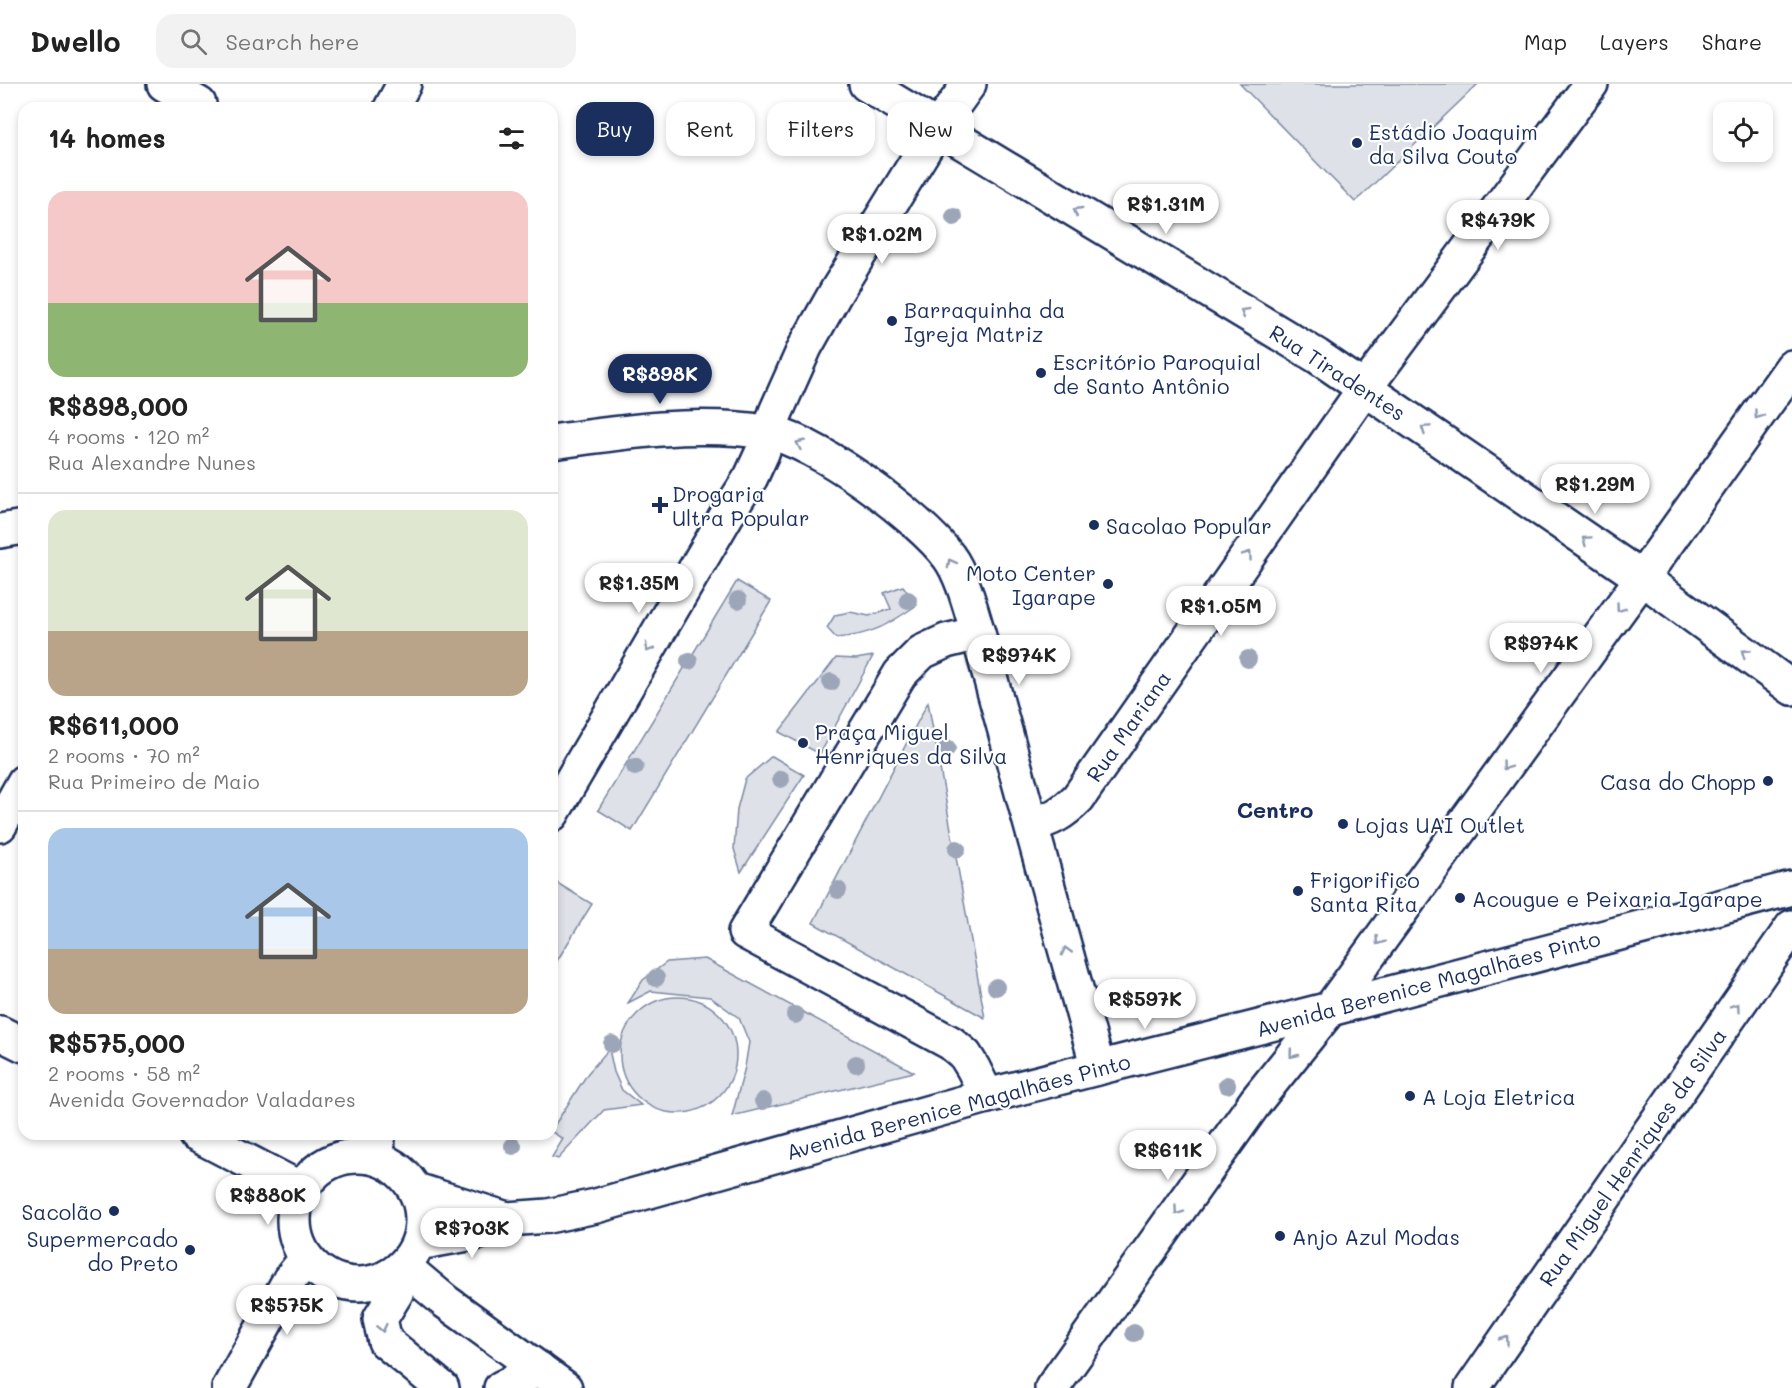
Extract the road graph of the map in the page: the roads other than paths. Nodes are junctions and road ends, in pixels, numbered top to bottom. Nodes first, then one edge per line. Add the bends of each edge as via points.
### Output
1 (164, 84) edge
2 (404, 84) edge
3 (866, 84) edge
4 (969, 84) edge
5 (1591, 84) edge
6 (196, 102) edge
7 (395, 102) edge
8 (896, 102) edge
9 (956, 102) edge
10 (974, 149) edge
11 (920, 156) edge
12 (1792, 368) edge
13 (1365, 388) junction
14 (769, 432) junction
15 (558, 441) edge
16 (18, 528) edge
17 (0, 531) edge
18 (1642, 578) junction
19 (978, 633) junction
20 (1792, 688) edge
21 (18, 793) edge
22 (558, 804) edge
23 (0, 825) edge
24 (1031, 825) junction
25 (1792, 888) edge
26 (1792, 927) edge
27 (1330, 1009) junction
28 (0, 1033) edge
29 (18, 1042) edge
30 (1098, 1068) junction
31 (987, 1096) junction
32 (207, 1140) edge
33 (377, 1146) edge
34 (301, 1189) junction
35 (416, 1190) junction
36 (507, 1219) junction
37 (306, 1259) junction
38 (404, 1262) junction
39 (539, 1369) junction
40 (229, 1388) edge
41 (442, 1388) edge
42 (501, 1388) edge
43 (565, 1388) edge
44 (1052, 1388) edge
45 (1472, 1388) edge

1 - 6 street
2 - 7 street
3 - 8 street, Rua Tiradentes
4 - 9 street
5 - 13 street, Rua Mariana
13 -> 10 street, Rua Tiradentes
11 - 14 street via 805,347
12 -> 18 street
18 -> 13 street, Rua Tiradentes
24 -> 13 street, Rua Mariana via 1065,812 1078,798
14 - 15 street via 680,429
19 -> 14 street via 950,559 927,531 828,458
14 -> 22 street via 751,477
16 - 17 street
20 -> 18 street, Rua Tiradentes
18 -> 27 street
19 - 24 street
19 - 31 street via 922,652 900,674 745,932 951,1043 974,1068
21 - 23 street
30 -> 24 street
25 - 27 street, Avenida Berenice Magalhães Pinto
45 -> 26 street, Rua Miguel Henriques da Silva
27 - 30 street, Avenida Berenice Magalhães Pinto
27 -> 44 street via 1256,1101
28 - 29 street
30 - 31 street, Avenida Berenice Magalhães Pinto
31 - 36 street, Avenida Berenice Magalhães Pinto via 596,1206
32 - 34 street
33 - 34 street via 325,1164
33 - 35 street
34 - 37 street via 294,1206 293,1225
35 - 36 street, Avenida Berenice Magalhães Pinto
35 - 38 street via 423,1224
36 - 38 street, Avenida Berenice Magalhães Pinto
37 - 38 street via 335,1280 353,1284 371,1283
37 - 40 street via 290,1279
38 - 39 street via 446,1302
38 -> 41 street via 396,1293 380,1319 385,1341
39 - 42 street
39 - 43 street

